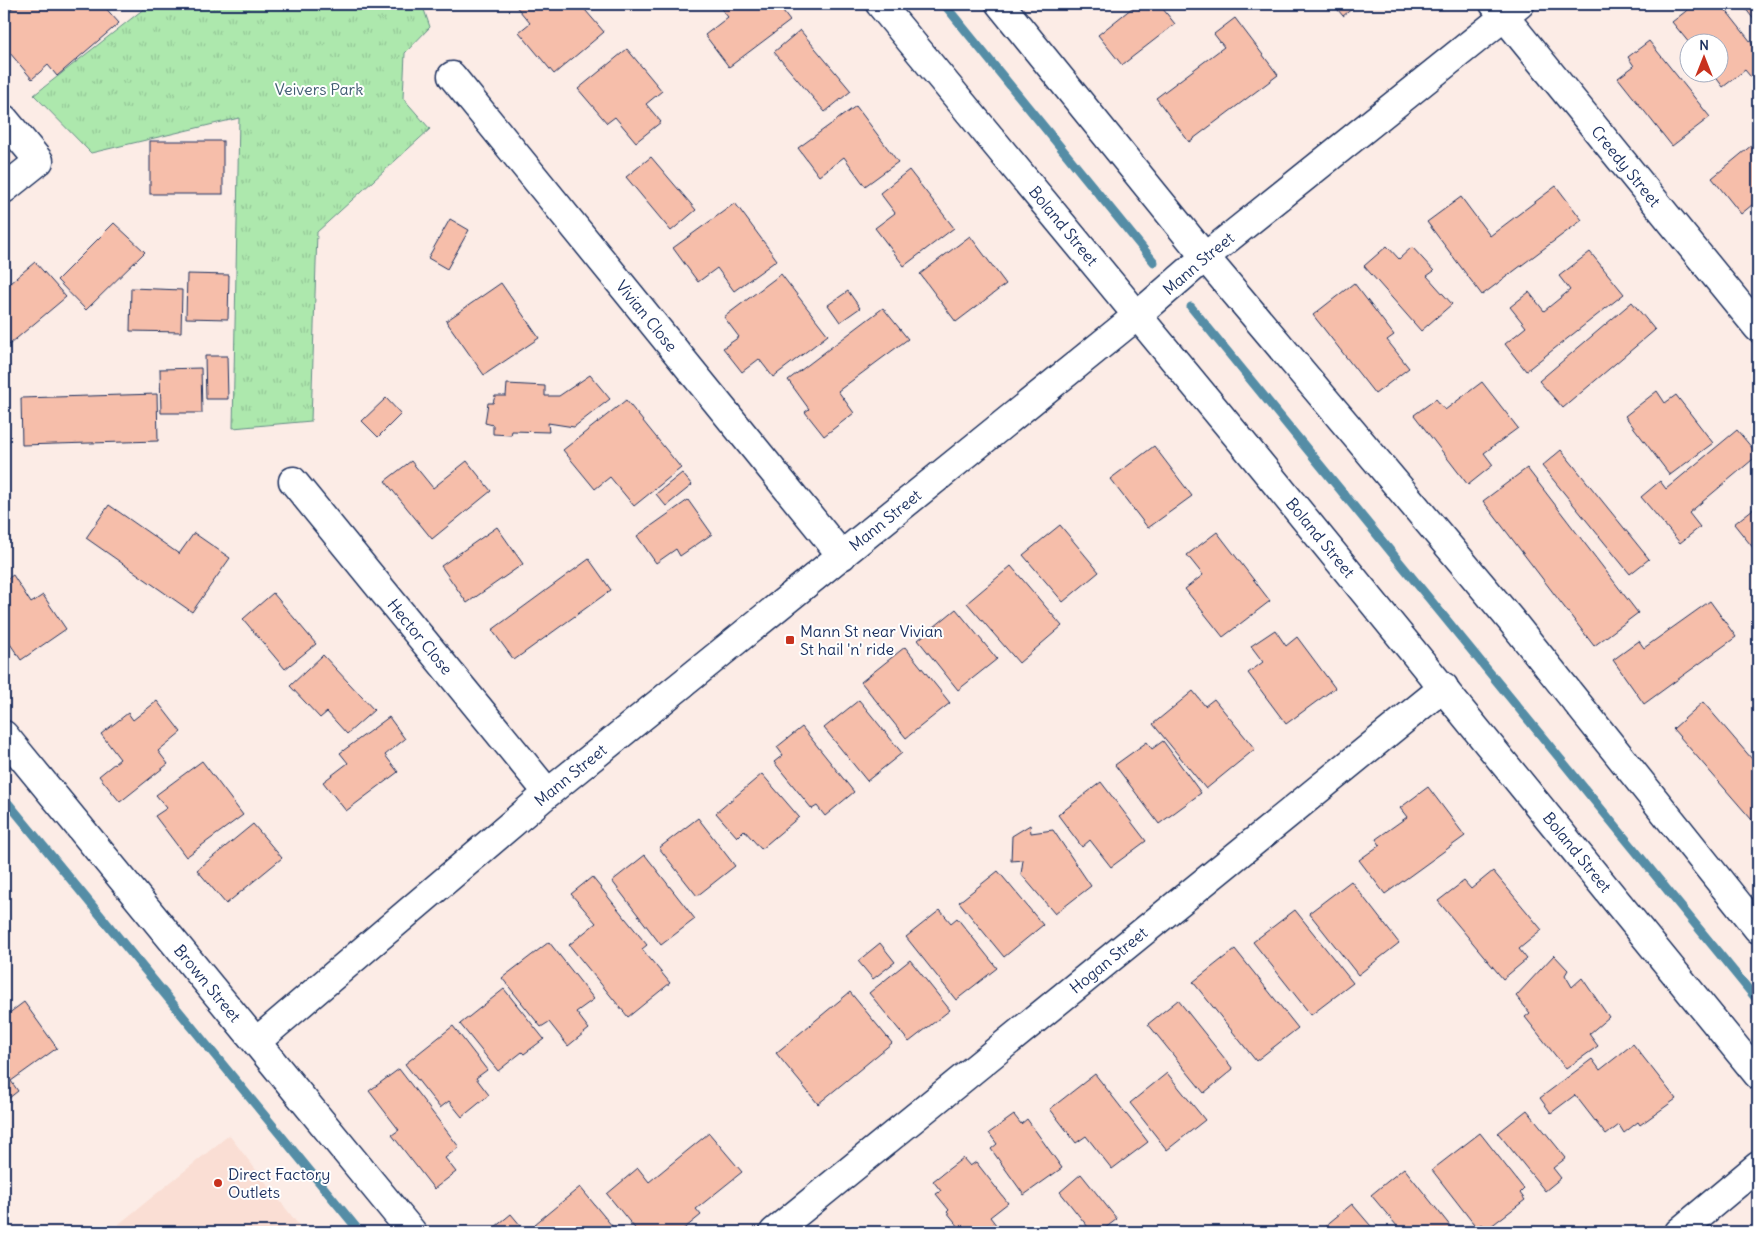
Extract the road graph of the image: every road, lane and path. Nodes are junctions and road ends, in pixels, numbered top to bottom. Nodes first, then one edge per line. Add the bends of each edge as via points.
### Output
1 (880, 4) edge
2 (1000, 4) edge
3 (1506, 8) edge
4 (452, 76) dead end
5 (4, 119) edge
6 (4, 189) edge
7 (1204, 257) junction
8 (1138, 315) junction
9 (1758, 328) edge
10 (293, 480) dead end
11 (842, 556) junction
12 (1444, 687) junction
13 (4, 735) edge
14 (548, 793) junction
15 (1758, 929) edge
16 (256, 1042) junction
17 (1758, 1075) edge
18 (1758, 1166) edge
19 (412, 1232) edge
20 (774, 1232) edge
21 (1679, 1232) edge

1 - 8 street, Boland Street
2 - 7 street
3 - 7 street, Mann Street
3 - 9 street, Creedy Street
4 - 11 street, Vivian Close
5 - 6 street via 39,161
7 - 8 street, Mann Street
7 - 15 street via 1510,619
8 - 11 street, Mann Street
8 - 12 street, Boland Street
10 - 14 street, Hector Close
11 - 14 street, Mann Street
12 - 17 street, Boland Street
12 - 20 street, Hogan Street
13 - 16 street, Brown Street
14 - 16 street, Mann Street
16 - 19 street, Brown Street
18 - 21 street

